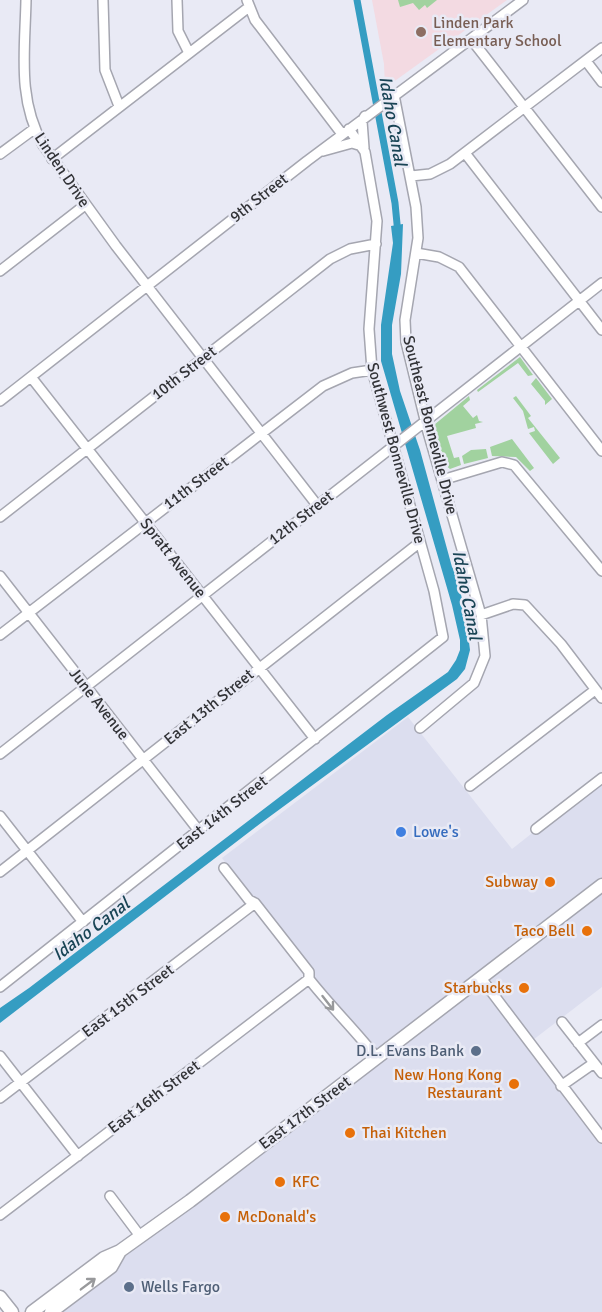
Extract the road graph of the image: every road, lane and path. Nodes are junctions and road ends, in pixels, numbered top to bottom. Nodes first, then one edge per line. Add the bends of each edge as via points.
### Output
1 (26, 0) edge
2 (104, 0) edge
3 (177, 0) edge
4 (524, 0) edge
5 (248, 4) edge
6 (471, 39) junction
7 (602, 48) edge
8 (189, 53) junction
9 (586, 61) junction
10 (602, 82) edge
11 (394, 94) junction
12 (119, 106) junction
13 (525, 107) junction
14 (365, 116) junction
15 (34, 129) junction
16 (345, 131) junction
17 (363, 148) junction
18 (318, 152) junction
19 (465, 153) junction
20 (0, 154) edge
21 (52, 159) junction
22 (411, 176) junction
23 (85, 205) junction
24 (602, 207) edge
25 (376, 244) junction
26 (416, 253) junction
27 (0, 271) edge
28 (602, 283) edge
29 (146, 286) junction
30 (579, 301) junction
31 (602, 330) edge
32 (520, 347) junction
33 (202, 359) junction
34 (372, 370) junction
35 (31, 377) junction
36 (0, 401) edge
37 (426, 421) junction
38 (261, 434) junction
39 (396, 443) junction
40 (87, 448) junction
41 (602, 451) edge
42 (442, 480) junction
43 (317, 505) junction
44 (0, 517) edge
45 (144, 522) junction
46 (419, 543) junction
47 (602, 571) edge
48 (0, 576) edge
49 (202, 596) junction
50 (28, 613) junction
51 (481, 615) junction
52 (0, 635) edge
53 (443, 637) joint
54 (259, 668) junction
55 (86, 686) junction
56 (595, 690) junction
57 (602, 699) edge
58 (420, 728) dead end
59 (315, 739) junction
60 (0, 754) edge
61 (143, 760) junction
62 (602, 778) edge
63 (470, 786) dead end
64 (0, 816) edge
65 (536, 829) dead end
66 (200, 831) junction
67 (27, 851) junction
68 (224, 868) dead end
69 (0, 872) edge
70 (602, 885) edge
71 (255, 903) junction
72 (83, 922) junction
73 (482, 978) junction
74 (309, 979) junction
75 (0, 987) edge
76 (562, 1022) dead end
77 (602, 1025) edge
78 (578, 1043) junction
79 (0, 1056) edge
80 (377, 1058) junction
81 (594, 1063) junction
82 (602, 1073) edge
83 (20, 1082) junction
84 (561, 1086) junction
85 (0, 1098) edge
86 (602, 1138) edge
87 (78, 1156) junction
88 (110, 1196) dead end
89 (0, 1215) edge
90 (140, 1236) junction
91 (120, 1251) junction
92 (0, 1297) edge
93 (12, 1312) edge
94 (32, 1312) edge
95 (51, 1312) edge

1 - 15 street, Linden Drive via 22,62
2 - 12 street via 105,70
3 - 8 street via 178,31
4 - 6 street, 9th Street
5 - 8 street
5 - 16 street, Southwest Bonneville Drive via 266,34
6 - 11 street, 9th Street
6 - 13 street
7 - 9 street
8 - 12 street
9 - 10 street
9 - 13 street
11 - 14 street, 9th Street
11 - 22 street, Southeast Bonneville Drive
12 - 21 street
13 - 19 street
13 - 24 street
14 - 16 street, 9th Street
14 - 17 street
15 - 20 street
15 - 21 street, Linden Drive
16 - 17 street, Southwest Bonneville Drive
16 - 18 street, 9th Street
17 - 18 street via 352,143
17 - 25 street, Southwest Bonneville Drive via 377,221
18 - 29 street, 9th Street
19 - 22 street via 430,174
19 - 30 street
21 - 23 street, Linden Drive
22 - 26 street, Southeast Bonneville Drive
23 - 27 street
23 - 29 street, Linden Drive
25 - 33 street, 10th Street via 350,249 330,259
25 - 34 street, Southwest Bonneville Drive via 369,329
26 - 32 street via 439,257 459,267
26 - 37 street, Southeast Bonneville Drive via 405,332
28 - 30 street, 12th Street
29 - 33 street, Linden Drive
29 - 35 street, 9th Street
30 - 31 street
30 - 32 street, 12th Street
32 - 37 street, 12th Street
32 - 41 street
33 - 38 street, Linden Drive
33 - 40 street, 10th Street
34 - 38 street, 11th Street via 352,373 323,386
34 - 39 street, Southwest Bonneville Drive
35 - 36 street, 9th Street
35 - 40 street, Spratt Avenue
37 - 39 street, 12th Street
37 - 42 street, Southeast Bonneville Drive
38 - 43 street, Linden Drive
38 - 45 street, 11th Street
39 - 43 street, 12th Street
39 - 46 street, Southwest Bonneville Drive
40 - 44 street, 10th Street
40 - 45 street, Spratt Avenue
42 - 47 street via 502,462 514,465
42 - 51 street, Southeast Bonneville Drive
43 - 49 street, 12th Street
45 - 49 street, Spratt Avenue
45 - 50 street, 11th Street
46 - 53 street, Southwest Bonneville Drive
46 - 54 street, East 13th Street
48 - 50 street, June Avenue
49 - 54 street, Spratt Avenue
49 - 55 street, 12th Street
50 - 52 street, 11th Street
50 - 55 street, June Avenue
51 - 56 street via 513,604 525,605
51 - 58 street, Southeast Bonneville Drive via 485,656 477,678 465,693
53 - 59 street, East 14th Street
54 - 59 street, Spratt Avenue
54 - 61 street, East 13th Street
55 - 60 street, 12th Street
55 - 61 street, June Avenue
56 - 57 street
56 - 63 street
59 - 66 street, East 14th Street
61 - 66 street, June Avenue
61 - 67 street, East 13th Street
62 - 65 street
64 - 67 street
66 - 72 street, East 14th Street
67 - 69 street, East 13th Street
67 - 72 street
68 - 71 street
70 - 73 main road, East 17th Street
71 - 74 street via 309,972
71 - 83 street, East 15th Street
72 - 75 street, East 14th Street
73 - 80 main road, East 17th Street
73 - 84 street
74 -> 80 street
74 - 87 street, East 16th Street
76 - 78 street
77 - 78 street
78 - 81 street
79 - 83 street
80 - 90 main road, East 17th Street
81 - 82 street
81 - 84 street
83 - 85 street, East 15th Street
83 - 87 street
84 - 86 street
87 - 89 street, East 16th Street
88 - 90 street
90 - 91 main road, East 17th Street
91 - 94 main road, East 17th Street via 104,1258
95 -> 91 main road, East 17th Street via 111,1267
92 - 93 main road

